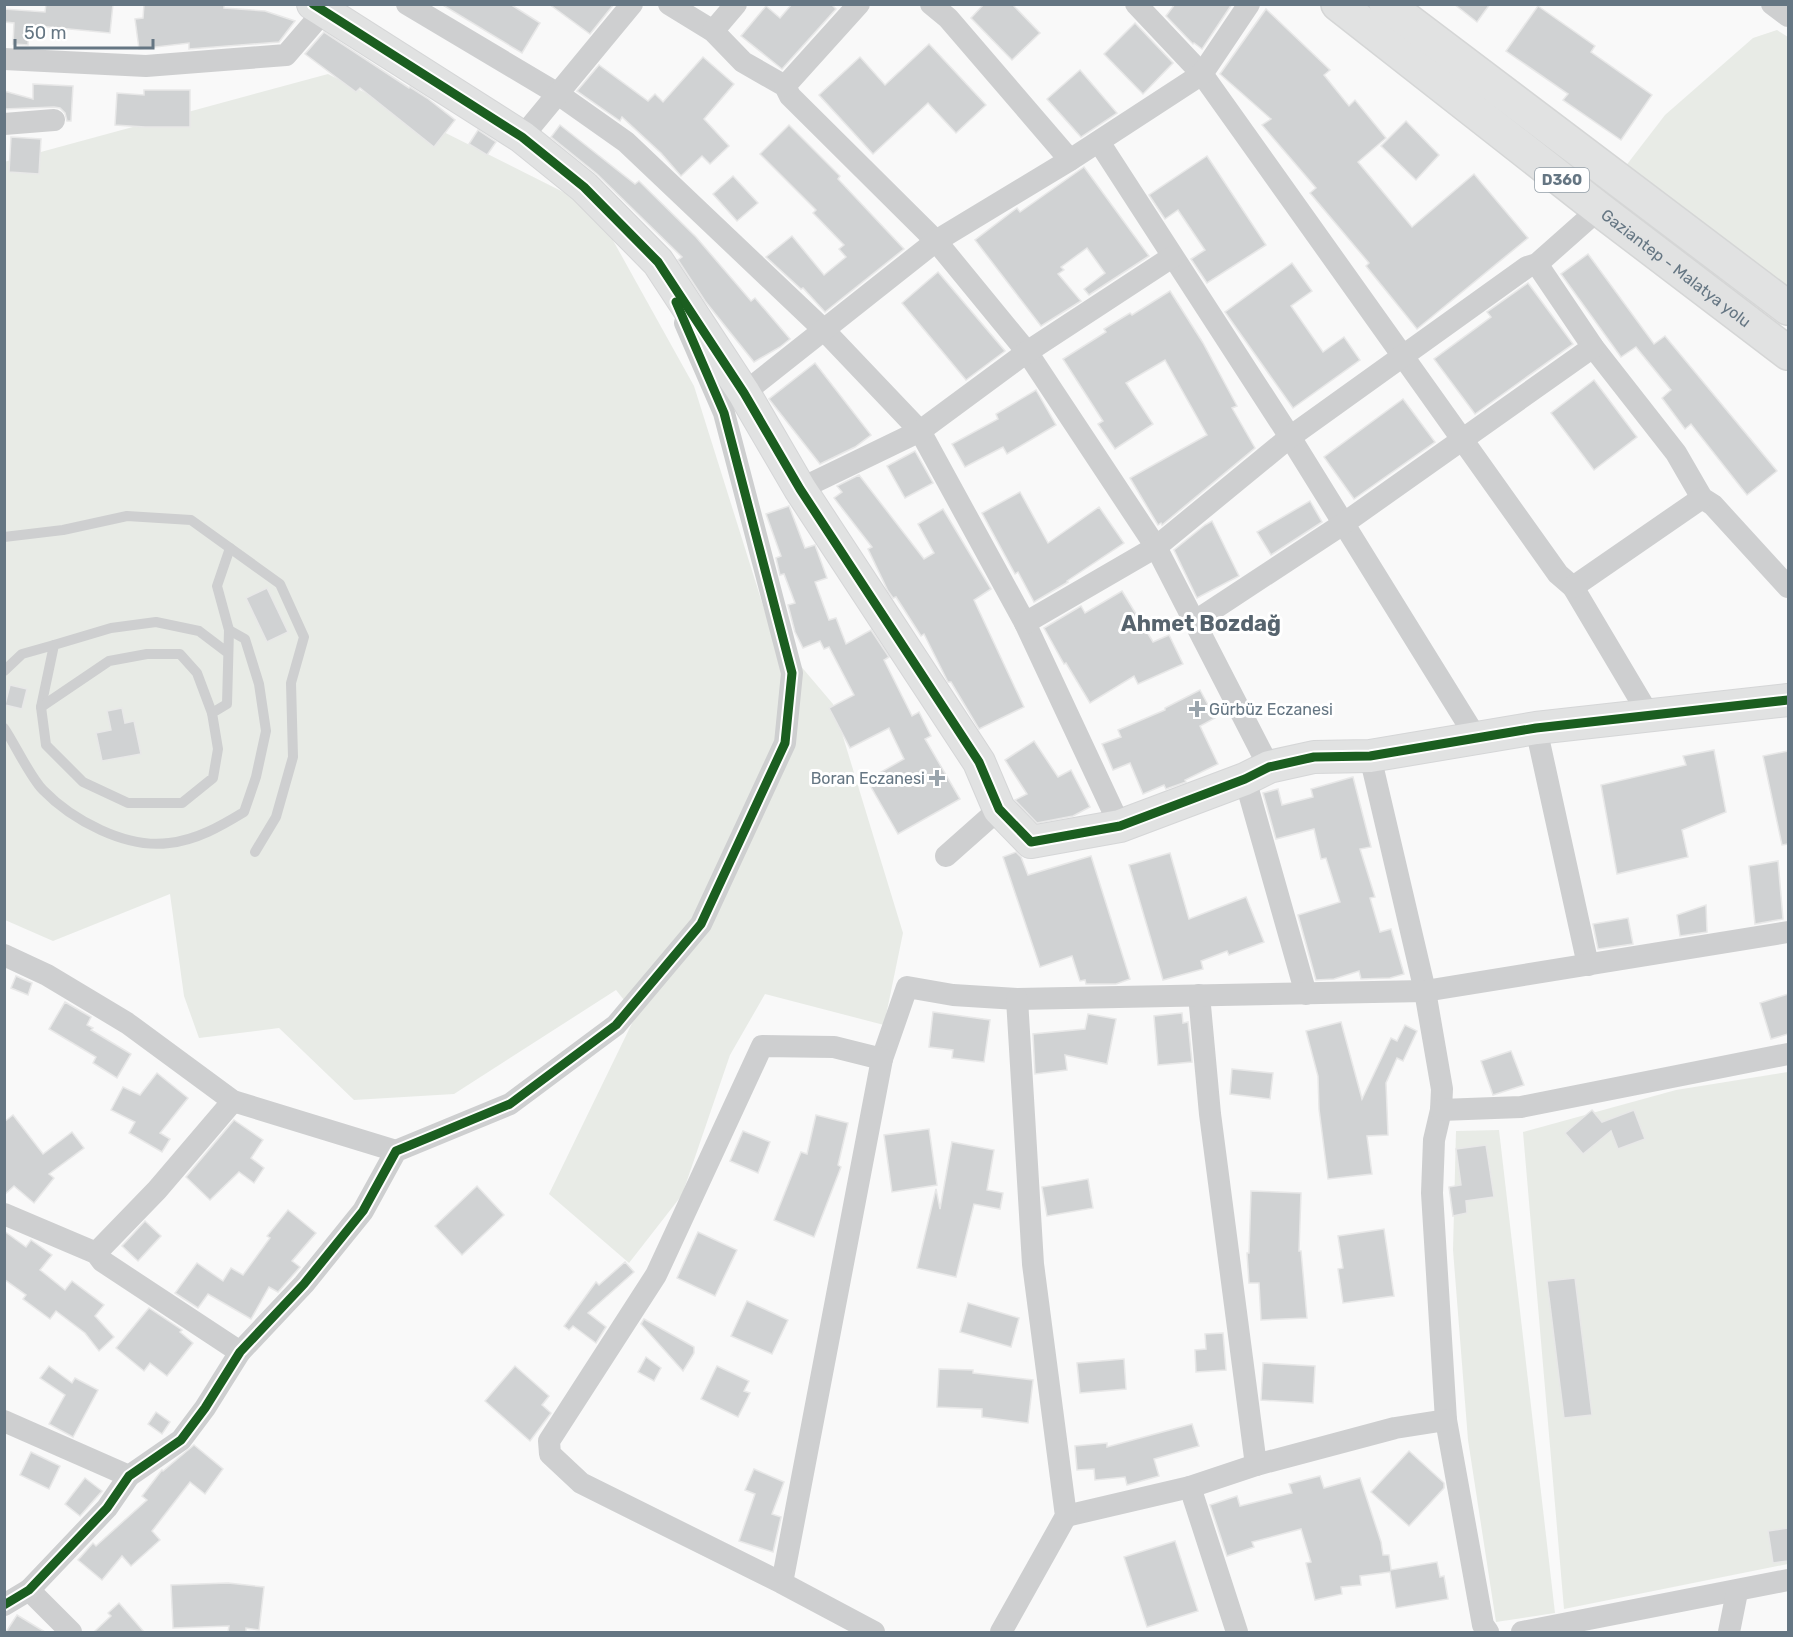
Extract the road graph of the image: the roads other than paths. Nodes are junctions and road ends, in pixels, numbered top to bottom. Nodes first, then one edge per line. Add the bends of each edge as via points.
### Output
1 (406, 4) edge
2 (632, 4) edge
3 (669, 4) edge
4 (736, 4) edge
5 (859, 4) edge
6 (931, 4) edge
7 (1136, 4) edge
8 (1249, 4) edge
9 (1338, 4) edge
10 (1386, 4) edge
11 (1772, 4) edge
12 (319, 8) edge
13 (1788, 16) edge
14 (713, 31) junction
15 (4, 58) edge
16 (1202, 74) junction
17 (785, 86) junction
18 (558, 94) junction
19 (54, 120) dead end
20 (4, 124) edge
21 (522, 137) junction
22 (1099, 142) junction
23 (1070, 160) junction
24 (1599, 209) junction
25 (936, 242) junction
26 (1172, 257) junction
27 (658, 262) junction
28 (1537, 264) junction
29 (1788, 308) edge
30 (823, 329) junction
31 (1593, 347) junction
32 (1027, 352) junction
33 (1788, 353) edge
34 (1401, 356) junction
35 (744, 393) junction
36 (920, 431) junction
37 (1290, 437) junction
38 (1463, 439) junction
39 (800, 489) junction
40 (1702, 498) junction
41 (1343, 524) junction
42 (4, 537) edge
43 (1156, 547) junction
44 (230, 548) junction
45 (1573, 587) junction
46 (1788, 587) edge
47 (1194, 622) junction
48 (1024, 623) junction
49 (229, 630) junction
50 (54, 645) junction
51 (228, 653) junction
52 (4, 671) edge
53 (1788, 700) edge
54 (41, 707) junction
55 (212, 714) junction
56 (1649, 715) junction
57 (4, 728) edge
58 (1536, 728) junction
59 (1477, 739) junction
60 (1370, 756) junction
61 (1257, 773) junction
62 (999, 809) junction
63 (1120, 826) junction
64 (255, 852) dead end
65 (946, 856) dead end
66 (1788, 932) edge
67 (4, 955) edge
68 (1588, 965) junction
69 (1425, 992) junction
70 (1306, 994) junction
71 (1199, 995) junction
72 (1017, 999) junction
73 (1788, 1054) edge
74 (882, 1059) junction
75 (233, 1101) junction
76 (1441, 1110) junction
77 (396, 1151) junction
78 (4, 1214) edge
79 (96, 1253) junction
80 (240, 1352) junction
81 (1446, 1420) junction
82 (4, 1421) edge
83 (1256, 1465) junction
84 (129, 1476) junction
85 (1190, 1487) junction
86 (1066, 1516) junction
87 (1788, 1580) edge
88 (782, 1582) junction
89 (29, 1590) junction
90 (1737, 1592) junction
91 (4, 1605) edge
92 (71, 1632) edge
93 (874, 1632) edge
94 (1001, 1632) edge
95 (1237, 1632) edge
96 (1488, 1632) edge
97 (1522, 1632) edge
98 (1729, 1632) edge

1 - 18 street
2 - 18 street
3 - 14 street
4 - 14 street
5 - 17 street
6 - 23 street via 948,18
7 - 16 street
8 - 16 street
9 - 24 highway, Gaziantep - Malatya yolu / D360
10 - 29 highway, D360
11 - 13 street
12 - 15 street via 286,55 146,66
12 - 21 street
14 - 17 street via 742,62
16 - 22 street
16 - 34 street
17 - 25 street via 790,96
18 - 21 street
18 - 30 street via 626,142
19 - 20 street
21 - 27 street via 584,187
22 - 23 street
22 - 26 street
23 - 25 street
24 - 28 street
24 - 33 highway, Gaziantep - Malatya yolu / D360
25 - 30 street
25 - 32 street
26 - 32 street
26 - 37 street
27 - 35 street
27 - 77 street via 724,412 792,673 785,743 701,924 616,1025 510,1104
28 - 31 street
28 - 34 street via 1527,267
30 - 35 street
30 - 36 street
31 - 38 street
31 - 40 street via 1676,453
32 - 36 street
32 - 43 street
34 - 37 street
34 - 38 street
35 - 39 street
36 - 39 street
36 - 48 street
37 - 41 street
37 - 43 street
38 - 41 street
38 - 45 street via 1558,574
39 - 62 street via 979,762
40 - 45 street
40 - 46 street via 1713,505
41 - 47 street
41 - 59 street
42 - 44 lane via 63,530 127,516 191,520
43 - 47 street
43 - 48 street
44 - 49 lane via 216,586
44 - 64 lane via 280,584 304,637 291,683 293,757 276,817
45 - 56 street
47 - 61 street
48 - 63 street
49 - 51 lane
49 - 57 lane via 244,639 259,684 266,731 244,812 212,831 169,843 133,842 78,820 42,789
50 - 51 lane via 111,628 156,622 199,631
50 - 52 lane via 22,654
50 - 54 lane
51 - 55 lane via 227,704
53 - 56 street
54 - 55 lane via 108,662 147,654 180,654 197,673
54 - 55 lane via 46,745 83,782 128,804 182,803 213,778 218,749
56 - 58 street
58 - 59 street
58 - 68 street
59 - 60 street
60 - 61 street via 1314,757
60 - 69 street
61 - 63 street
61 - 70 street
62 - 63 street via 1031,842
62 - 65 street
66 - 68 street
67 - 75 street via 47,975 127,1023
68 - 69 street
69 - 70 street
69 - 76 street via 1442,1089
70 - 71 street
71 - 72 street
71 - 83 street via 1210,1114
72 - 74 street via 952,995 907,987
72 - 86 street via 1033,1264
73 - 76 street via 1521,1107
74 - 88 street
74 - 88 street via 834,1047 762,1046 656,1275 549,1441 550,1454 581,1483
75 - 77 street
75 - 79 street via 157,1190
76 - 81 street via 1434,1140 1432,1193
77 - 80 street via 363,1211 304,1284
78 - 79 street
79 - 80 street via 102,1261
80 - 84 street via 181,1440
81 - 83 street via 1395,1428
81 - 96 street via 1483,1625
82 - 84 street
83 - 85 street
84 - 89 street via 107,1508
85 - 86 street
85 - 95 street
86 - 94 street
87 - 90 street
88 - 93 street
89 - 91 street
89 - 92 street
90 - 97 street
90 - 98 street

